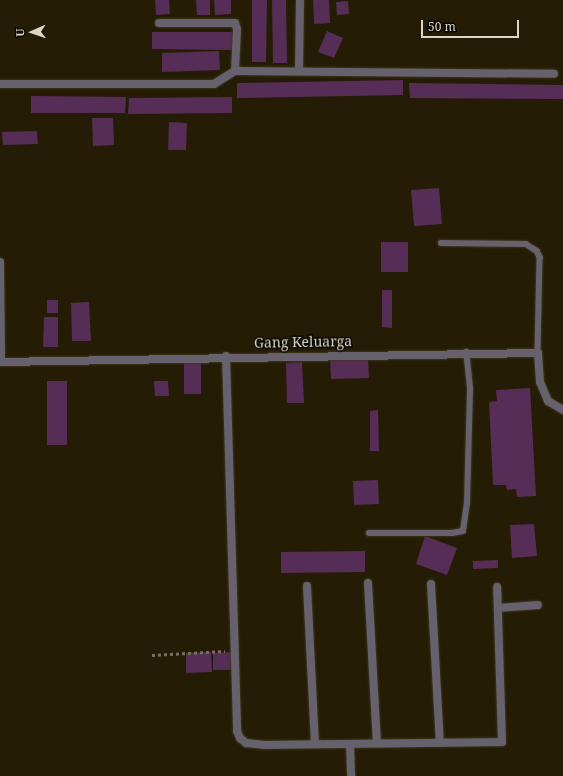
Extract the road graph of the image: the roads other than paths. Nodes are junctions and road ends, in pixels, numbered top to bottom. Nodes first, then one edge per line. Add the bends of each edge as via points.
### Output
1 (300, 0) edge
2 (159, 23) dead end
3 (235, 71) junction
4 (299, 71) junction
5 (554, 74) dead end
6 (0, 84) edge
7 (441, 243) dead end
8 (0, 262) edge
9 (466, 352) junction
10 (538, 353) junction
11 (226, 356) junction
12 (1, 362) edge
13 (563, 410) edge
14 (369, 533) dead end
15 (368, 583) dead end
16 (431, 584) dead end
17 (307, 586) dead end
18 (497, 587) dead end
19 (538, 605) dead end
20 (498, 608) junction
21 (440, 743) junction
22 (315, 744) junction
23 (350, 744) junction
24 (377, 744) junction
25 (351, 776) edge

1 - 4 street
2 - 3 street via 235,23
3 - 4 street
3 - 6 street via 214,84
4 - 5 street
7 - 10 lane via 526,244 537,251 540,257
8 - 12 street
9 - 10 street, Gang Keluarga
9 - 11 street, Gang Keluarga
9 - 14 lane via 470,388 467,504 463,531
10 - 13 street via 540,382 548,401
11 - 12 street, Gang Keluarga
11 - 22 street via 237,730 240,738 246,743
15 - 24 street
16 - 21 street
17 - 22 street
18 - 20 street
19 - 20 street
20 - 21 street via 503,740
21 - 24 street
22 - 23 street
23 - 24 street
23 - 25 street

